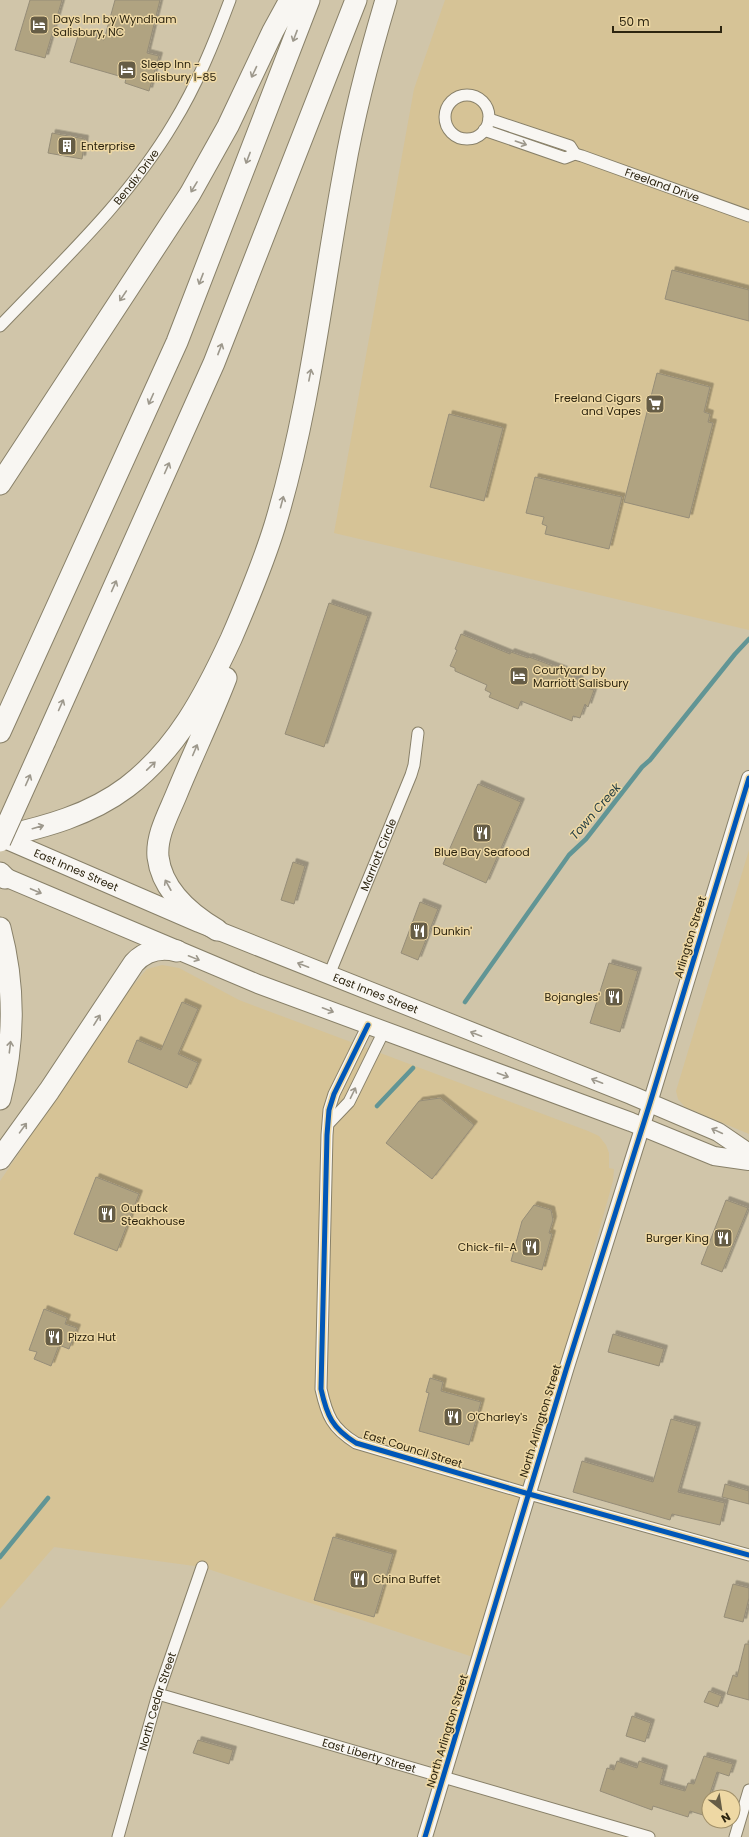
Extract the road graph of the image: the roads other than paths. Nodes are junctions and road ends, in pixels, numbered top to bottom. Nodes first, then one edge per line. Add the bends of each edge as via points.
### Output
1 (230, 0) edge
2 (290, 0) edge
3 (309, 0) edge
4 (356, 0) edge
5 (386, 0) edge
6 (489, 119) junction
7 (484, 130) junction
8 (576, 154) junction
9 (749, 216) edge
10 (0, 326) edge
11 (88, 350) junction
12 (0, 465) edge
13 (0, 484) edge
14 (274, 527) junction
15 (0, 732) edge
16 (418, 733) dead end
17 (749, 778) edge
18 (0, 837) edge
19 (6, 844) edge
20 (2, 875) edge
21 (0, 928) edge
22 (217, 930) junction
23 (177, 951) junction
24 (330, 975) junction
25 (376, 1028) junction
26 (0, 1099) edge
27 (650, 1103) junction
28 (329, 1123) junction
29 (643, 1127) junction
30 (749, 1153) edge
31 (0, 1159) edge
32 (749, 1162) edge
33 (529, 1494) junction
34 (749, 1555) edge
35 (202, 1567) dead end
36 (158, 1694) junction
37 (444, 1776) junction
38 (749, 1790) edge
39 (118, 1837) edge
40 (425, 1837) edge
41 (649, 1837) edge
42 (735, 1837) edge

1 - 10 street, Bendix Drive via 197,80 173,125 157,148 102,218
2 -> 11 highway via 203,172
3 -> 15 highway via 177,342
19 -> 4 highway, bridge via 45,741 214,363
14 -> 5 highway via 295,449 314,353 353,124
6 - 7 street
6 - 7 street via 485,104 473,96 458,97 447,106 445,121 452,134 473,138
6 - 8 street, Freeland Drive via 570,146
7 -> 8 street, Freeland Drive via 565,158
8 - 9 street, Freeland Drive
11 - 12 highway
11 - 13 highway
18 -> 14 highway via 57,822 93,808 126,788 164,752 194,711 219,665 248,598
22 -> 14 highway via 189,910 170,890 161,868 158,845 170,809 240,641 260,582
16 - 24 street, Marriott Circle via 411,775
17 - 27 street, Arlington Street
18 - 19 main road, East Innes Street
19 - 22 main road, East Innes Street
20 -> 23 main road
26 -> 21 highway via 10,1050 12,1011 9,973
24 -> 22 main road, East Innes Street
23 -> 25 main road
31 -> 23 highway via 50,1091 134,963 144,954 157,950
27 -> 24 main road, East Innes Street
28 -> 25 street via 349,1102
25 - 28 street, East Council Street via 334,1094 329,1110
25 -> 29 main road
27 - 29 street, North Arlington Street
30 -> 27 main road, East Innes Street via 718,1132
28 - 33 street, East Council Street via 325,1162 322,1389 332,1423 343,1435 356,1443
29 - 32 main road via 714,1156
29 - 33 street, North Arlington Street via 571,1352
33 - 34 street, East Council Street
33 - 37 street, North Arlington Street
35 - 36 street, North Cedar Street
36 - 37 street, East Liberty Street
36 - 39 street, North Cedar Street
37 - 40 street, North Arlington Street
37 - 41 street, East Liberty Street
38 - 42 street

